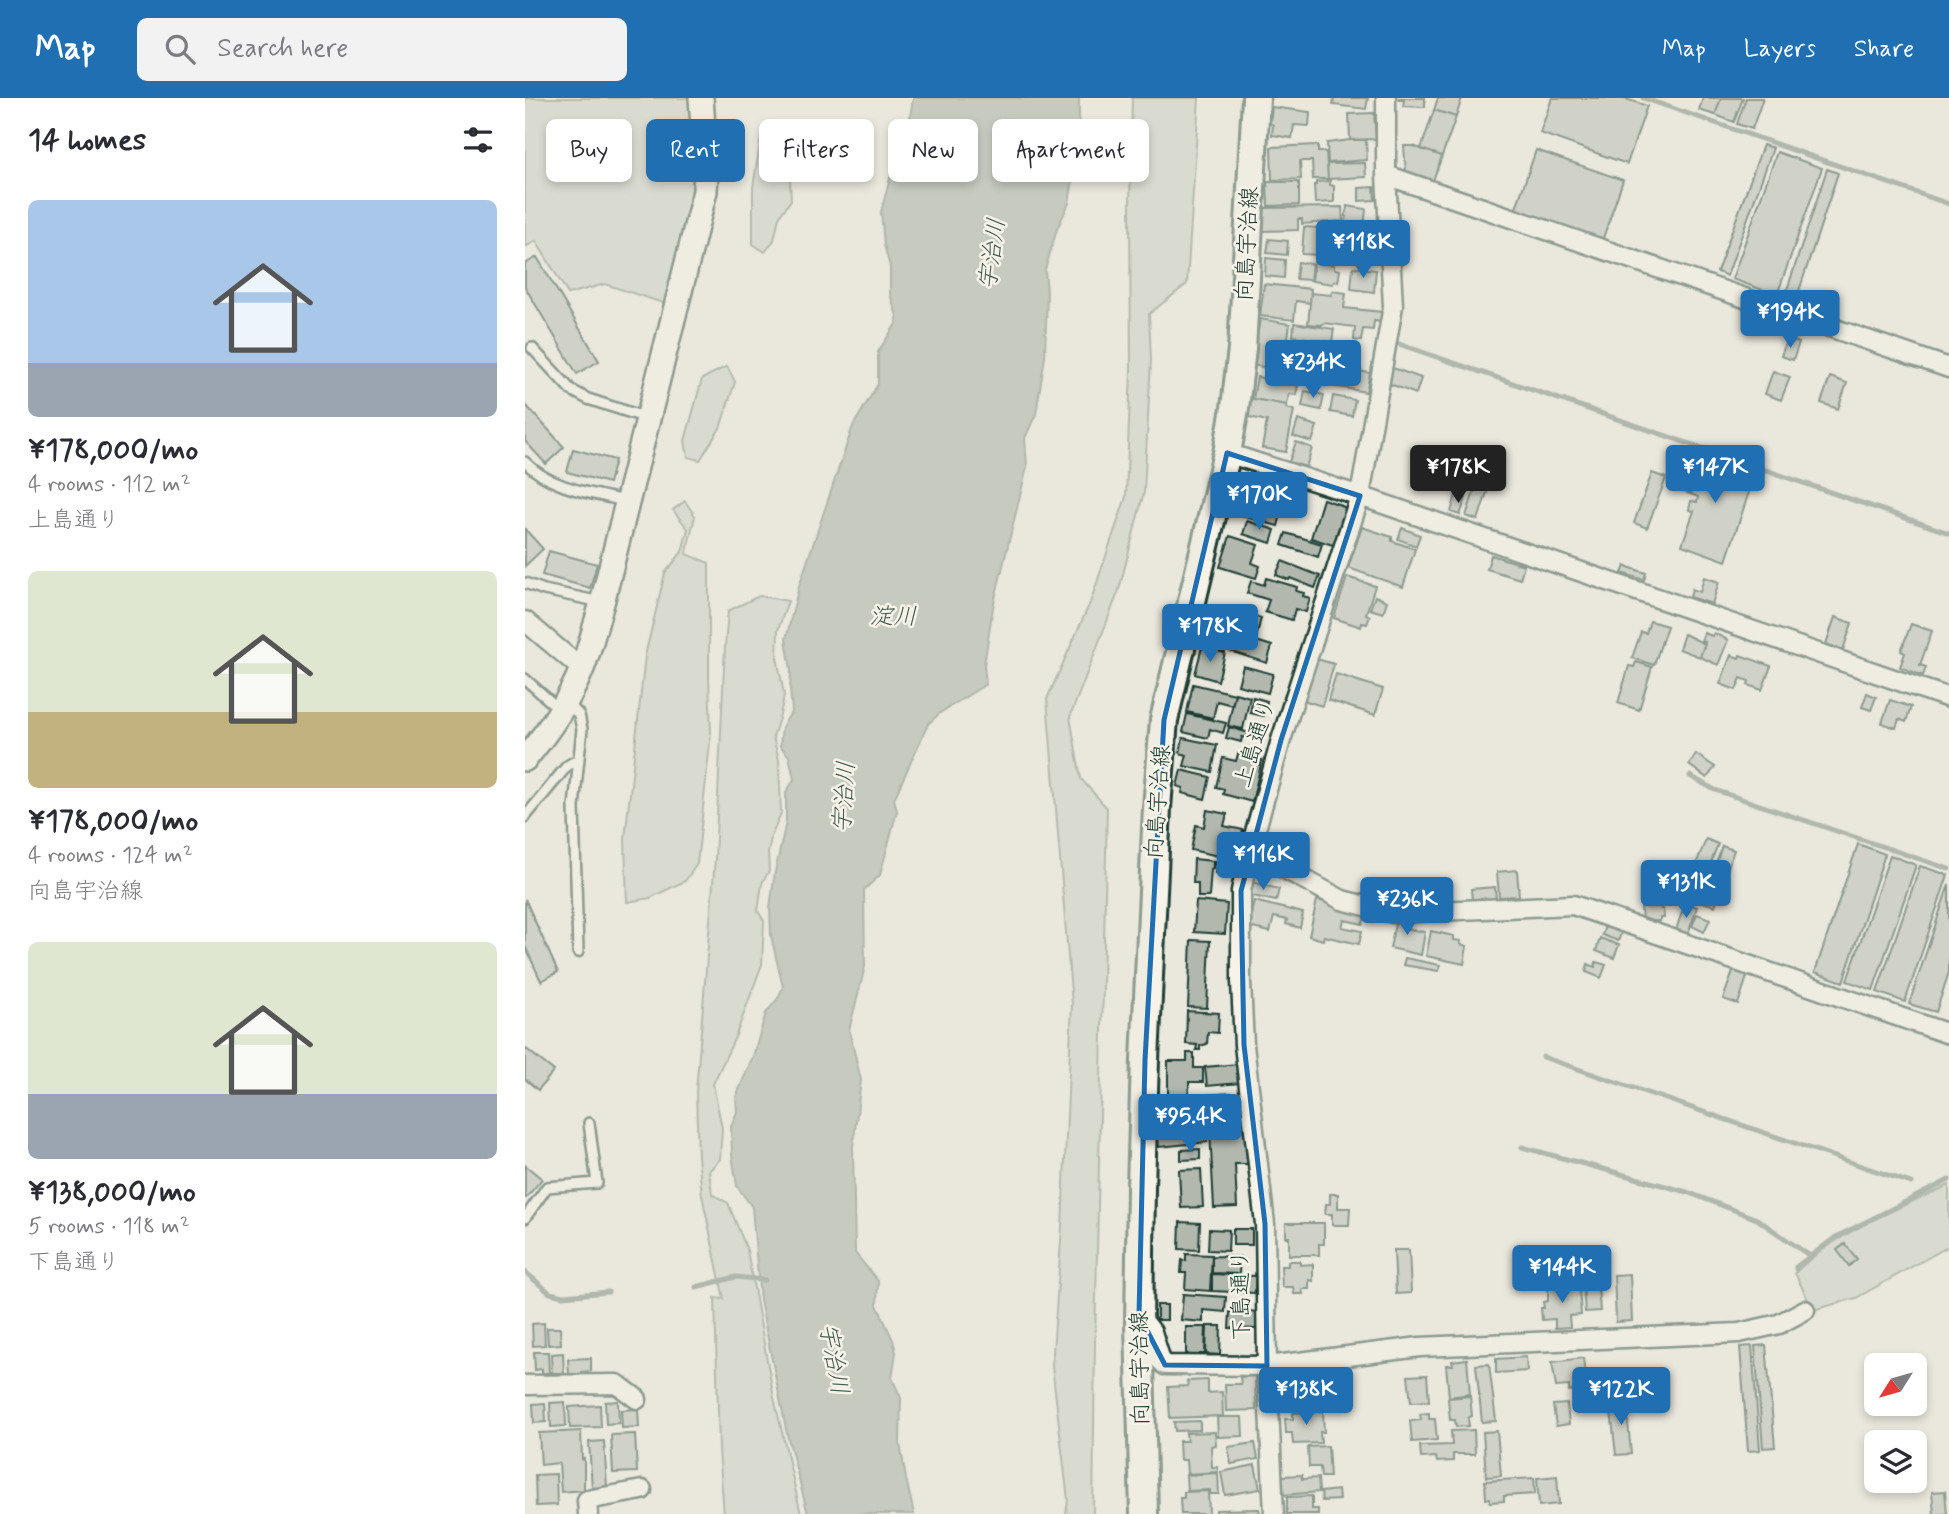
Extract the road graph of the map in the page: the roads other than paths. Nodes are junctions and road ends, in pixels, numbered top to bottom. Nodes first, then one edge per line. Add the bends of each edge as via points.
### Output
1 (701, 98) edge
2 (1256, 98) edge
3 (1386, 98) edge
4 (1386, 175) junction
5 (532, 348) dead end
6 (1949, 368) edge
7 (649, 418) junction
8 (1227, 453) junction
9 (525, 462) edge
10 (1360, 496) junction
11 (629, 501) junction
12 (525, 583) edge
13 (602, 603) junction
14 (525, 621) edge
15 (582, 669) junction
16 (525, 678) edge
17 (1949, 698) edge
18 (563, 706) junction
19 (525, 759) edge
20 (579, 759) junction
21 (525, 817) edge
22 (1250, 850) junction
23 (578, 952) dead end
24 (1949, 1034) edge
25 (1248, 1076) joint
26 (589, 1123) dead end
27 (525, 1218) edge
28 (1805, 1310) dead end
29 (1139, 1315) junction
30 (1267, 1366) junction
31 (525, 1385) edge
32 (637, 1399) dead end
33 (642, 1490) dead end
34 (588, 1514) edge
35 (1144, 1514) edge
36 (1274, 1514) edge

1 - 7 street via 705,191
2 - 8 main road, 向島宇治線 via 1242,349
3 - 4 street, 上島通り
4 - 6 street
4 - 10 street, 上島通り via 1394,306
5 - 7 lane via 571,390
7 - 11 street
8 - 10 street
8 - 29 main road, 向島宇治線 via 1164,720 1145,1060
9 - 11 lane via 550,481
10 - 17 street
10 - 22 street, 上島通り
11 - 13 street
12 - 13 lane
13 - 15 street
14 - 15 street
15 - 18 street
16 - 18 lane
18 - 19 street
18 - 20 lane via 579,715
20 - 21 lane via 567,766
20 - 23 lane via 574,807
22 - 24 street via 1342,900 1393,913 1573,905
22 - 25 street, 上島通り via 1241,891
25 - 30 street, 下島通り via 1265,1224
26 - 27 lane via 597,1183 547,1187
28 - 30 street via 1779,1324 1739,1333 1420,1347
29 - 30 street via 1165,1365
29 - 35 main road, 向島宇治線
30 - 36 street, 下島通り
31 - 32 street via 617,1384
33 - 34 street via 587,1500

